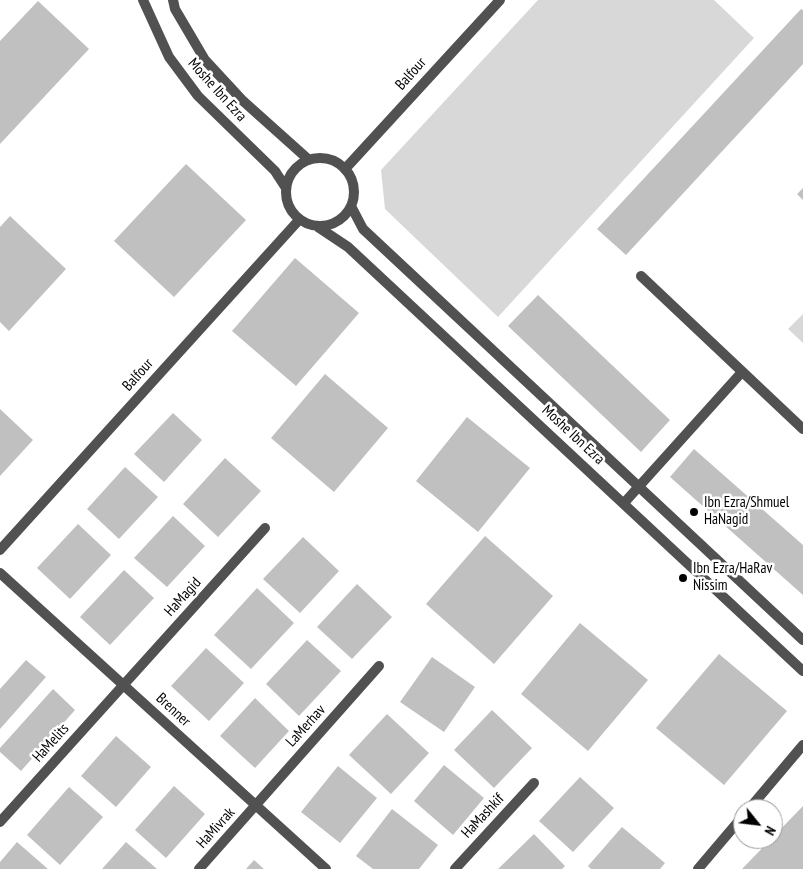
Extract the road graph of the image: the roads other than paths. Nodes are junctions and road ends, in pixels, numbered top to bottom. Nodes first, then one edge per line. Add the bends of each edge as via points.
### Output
1 (143, 0) edge
2 (173, 0) edge
3 (500, 0) edge
4 (309, 160) junction
5 (345, 169) junction
6 (286, 188) junction
7 (351, 206) junction
8 (299, 220) junction
9 (318, 227) junction
10 (641, 276) dead end
11 (742, 372) junction
12 (803, 429) edge
13 (639, 486) junction
14 (624, 503) junction
15 (265, 528) dead end
16 (0, 550) edge
17 (0, 573) edge
18 (803, 640) edge
19 (379, 666) dead end
20 (803, 671) edge
21 (124, 685) junction
22 (803, 745) edge
23 (534, 783) dead end
24 (757, 799) edge
25 (255, 806) junction
26 (0, 822) edge
27 (733, 828) edge
28 (199, 869) edge
29 (326, 869) edge
30 (455, 869) edge
31 (698, 869) edge

1 - 6 street, Moshe Ibn Ezra via 169,57 192,88 275,171
2 - 4 street, Moshe Ibn Ezra via 205,60 242,100
3 - 5 street, Balfour
4 - 5 street via 328,159
4 - 6 street via 293,171
5 - 7 street, Moshe Ibn Ezra via 354,187
6 - 8 street, Moshe Ibn Ezra via 288,205
7 - 9 street via 338,222
7 - 13 street, Moshe Ibn Ezra via 363,229
8 - 9 street, Moshe Ibn Ezra
8 - 16 street, Balfour
9 - 14 street, Moshe Ibn Ezra via 348,247
10 - 11 street
11 - 12 street
11 - 13 street
13 - 14 street
13 - 18 street, Moshe Ibn Ezra
14 - 20 street, Moshe Ibn Ezra
15 - 21 street, HaMagid
17 - 21 street, Brenner
19 - 25 street, LaMerhav
21 - 25 street, Brenner
21 - 26 street, HaMelits
22 - 24 street
23 - 30 street, HaMashkif
25 - 28 street, HaMivrak
25 - 29 street, Brenner
27 - 31 street

